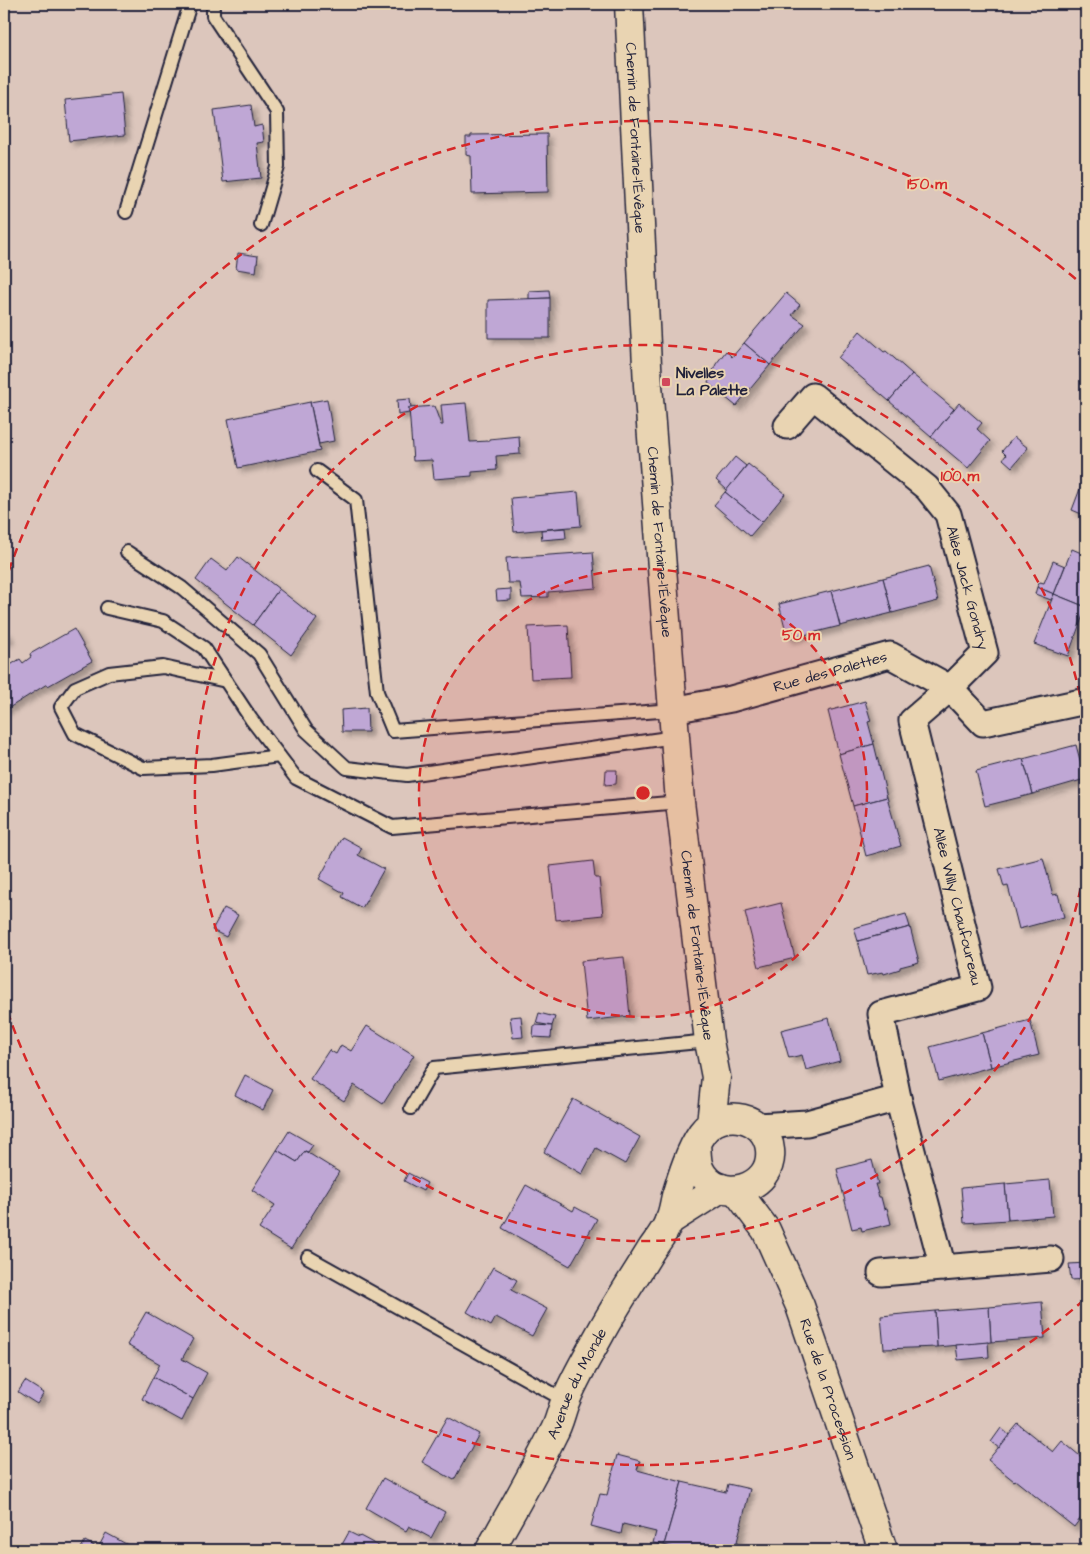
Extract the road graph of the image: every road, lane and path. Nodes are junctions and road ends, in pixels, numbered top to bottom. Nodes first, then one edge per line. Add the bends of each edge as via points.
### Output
1 (190, 4) edge
2 (212, 4) edge
3 (629, 4) edge
4 (126, 212) dead end
5 (261, 225) dead end
6 (787, 426) dead end
7 (317, 471) dead end
8 (127, 552) dead end
9 (107, 608) dead end
10 (226, 681) junction
11 (950, 688) junction
12 (1086, 701) edge
13 (673, 710) junction
14 (675, 738) junction
15 (280, 756) junction
16 (680, 802) junction
17 (709, 1041) junction
18 (716, 1077) junction
19 (898, 1098) junction
20 (411, 1108) dead end
21 (753, 1123) junction
22 (807, 1123) junction
23 (704, 1134) junction
24 (770, 1151) junction
25 (762, 1178) junction
26 (728, 1189) junction
27 (669, 1221) junction
28 (766, 1230) junction
29 (308, 1257) dead end
30 (1051, 1259) dead end
31 (943, 1268) junction
32 (881, 1273) dead end
33 (566, 1400) junction
34 (490, 1550) edge
35 (883, 1550) edge

1 - 4 lane
2 - 5 lane via 213,16 277,112 278,167
3 - 13 street, Chemin de Fontaine-l'Évêque via 648,385
6 - 11 street, Allée Jack Gondry via 813,396 927,488 948,514 985,653
7 - 13 lane via 356,500 377,692 393,731
8 - 14 lane via 182,588 260,654 306,730 347,768 407,776
9 - 10 lane via 163,622 204,648
10 - 15 lane
10 - 15 lane via 163,667 109,673 75,688 61,707 75,734 143,768 212,765
11 - 12 street, Rue des Palettes via 984,723
11 - 13 street, Rue des Palettes via 890,655 730,699
11 - 19 street, Allée Willy Chaufoureau via 912,720 978,988 881,1014
13 - 14 street, Chemin de Fontaine-l'Évêque
14 - 16 street, Chemin de Fontaine-l'Évêque
15 - 16 lane via 296,778 392,827
16 - 17 street, Chemin de Fontaine-l'Évêque
17 - 18 street, Chemin de Fontaine-l'Évêque
17 - 20 lane via 434,1068
18 - 21 street, Chemin de Fontaine-l'Évêque
18 - 23 street, Chemin de Fontaine-l'Évêque
19 - 22 street
19 - 31 street, Allée Willy Chaufoureau
21 - 22 street
21 - 23 street via 729,1117
21 - 24 street via 767,1137
22 - 24 street
23 - 26 street via 697,1159 700,1170 708,1181
23 - 27 street, Avenue du Monde via 682,1175
24 - 25 street via 769,1165
25 - 26 street via 750,1187
25 - 28 street, Rue de la Procession
26 - 27 street, Avenue du Monde
26 - 28 street, Rue de la Procession
27 - 33 street, Avenue du Monde via 600,1333
28 - 35 street, Rue de la Procession via 800,1306
29 - 33 lane
30 - 31 street
31 - 32 street
33 - 34 street, Avenue du Monde via 554,1432

